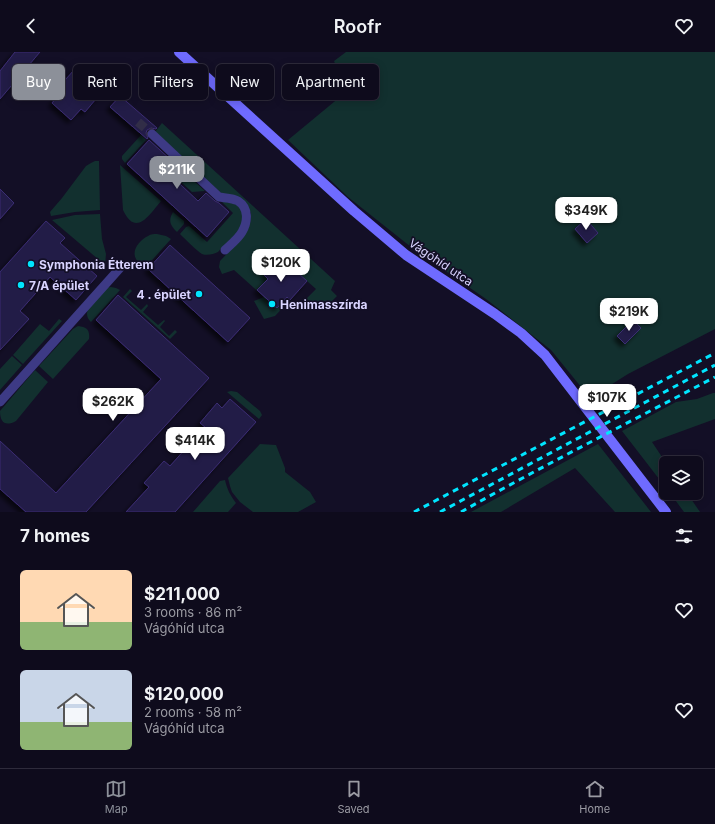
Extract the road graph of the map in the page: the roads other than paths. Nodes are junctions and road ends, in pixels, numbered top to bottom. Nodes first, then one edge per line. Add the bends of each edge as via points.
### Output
1 (179, 52) edge
2 (152, 134) tunnel mouth
3 (225, 250) dead end
4 (120, 268) dead end
5 (0, 402) edge
6 (666, 512) edge

1 - 6 main road, Vágóhíd utca via 354,212 406,255 496,314 545,355
2 - 3 street via 220,197 238,201 244,206 247,213 246,223 242,232
4 - 5 street

